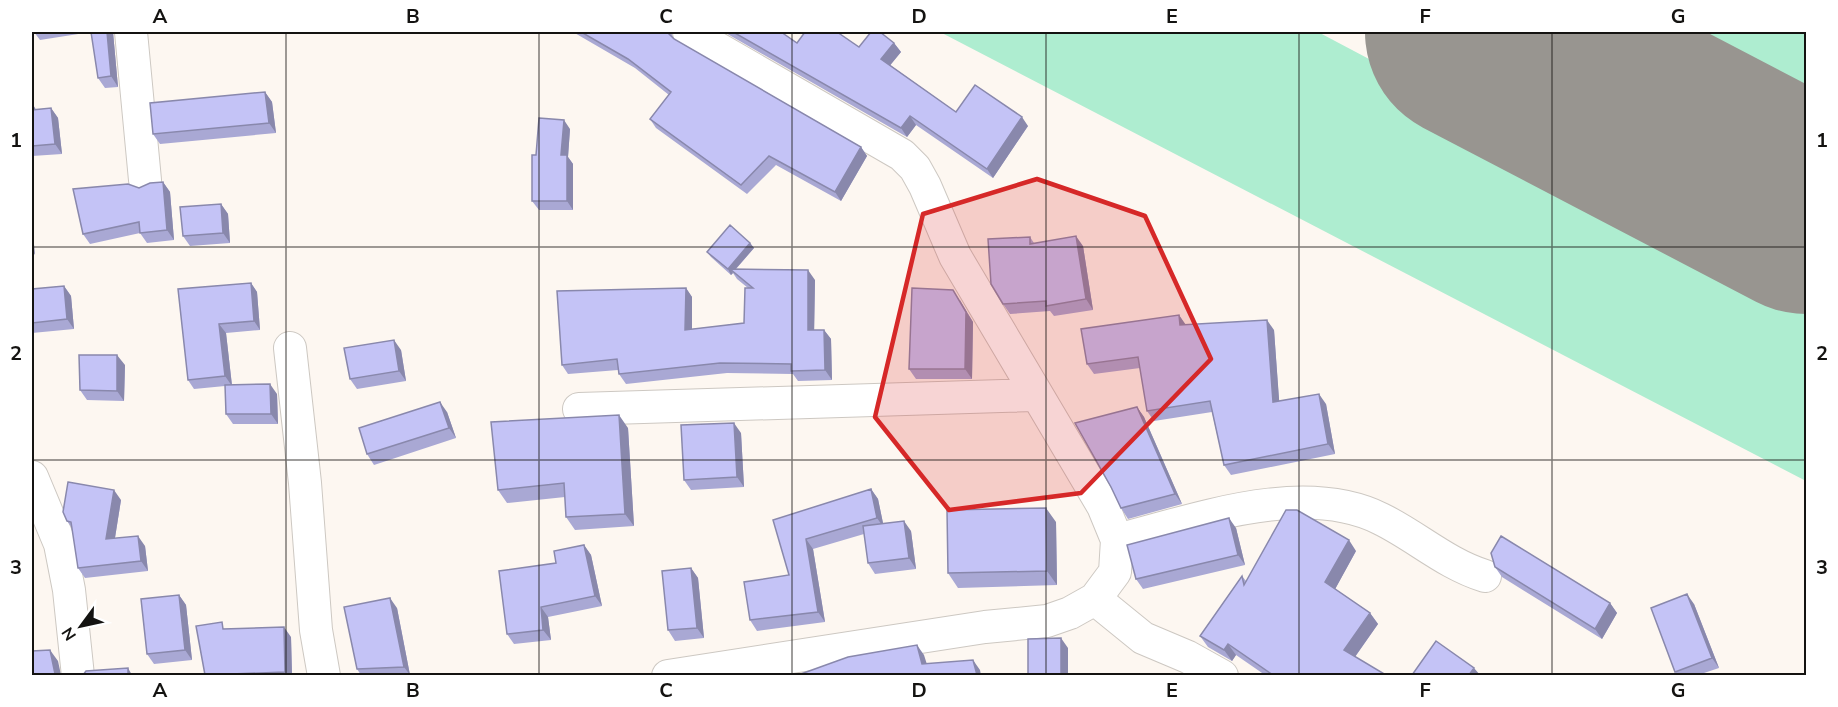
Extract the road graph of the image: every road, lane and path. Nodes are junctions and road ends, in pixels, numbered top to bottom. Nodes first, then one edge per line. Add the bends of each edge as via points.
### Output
1 (131, 32) edge
2 (689, 32) edge
3 (145, 180) dead end
4 (290, 348) dead end
5 (1036, 395) junction
6 (579, 409) dead end
7 (32, 477) edge
8 (1118, 540) junction
9 (1485, 576) dead end
10 (1095, 599) junction
11 (743, 670) edge
12 (78, 675) edge
13 (324, 675) edge
14 (668, 675) edge
15 (1222, 675) edge

1 - 3 street
2 - 5 street via 863,132 915,168 955,256
4 - 13 street via 316,630
5 - 6 street
5 - 8 street via 1103,506
7 - 12 street via 60,544
8 - 9 street via 1221,514 1305,502 1380,518 1471,572
8 - 10 street via 1115,572
10 - 11 street via 1070,614 1047,621 985,627
10 - 15 street via 1143,638
11 - 14 street

